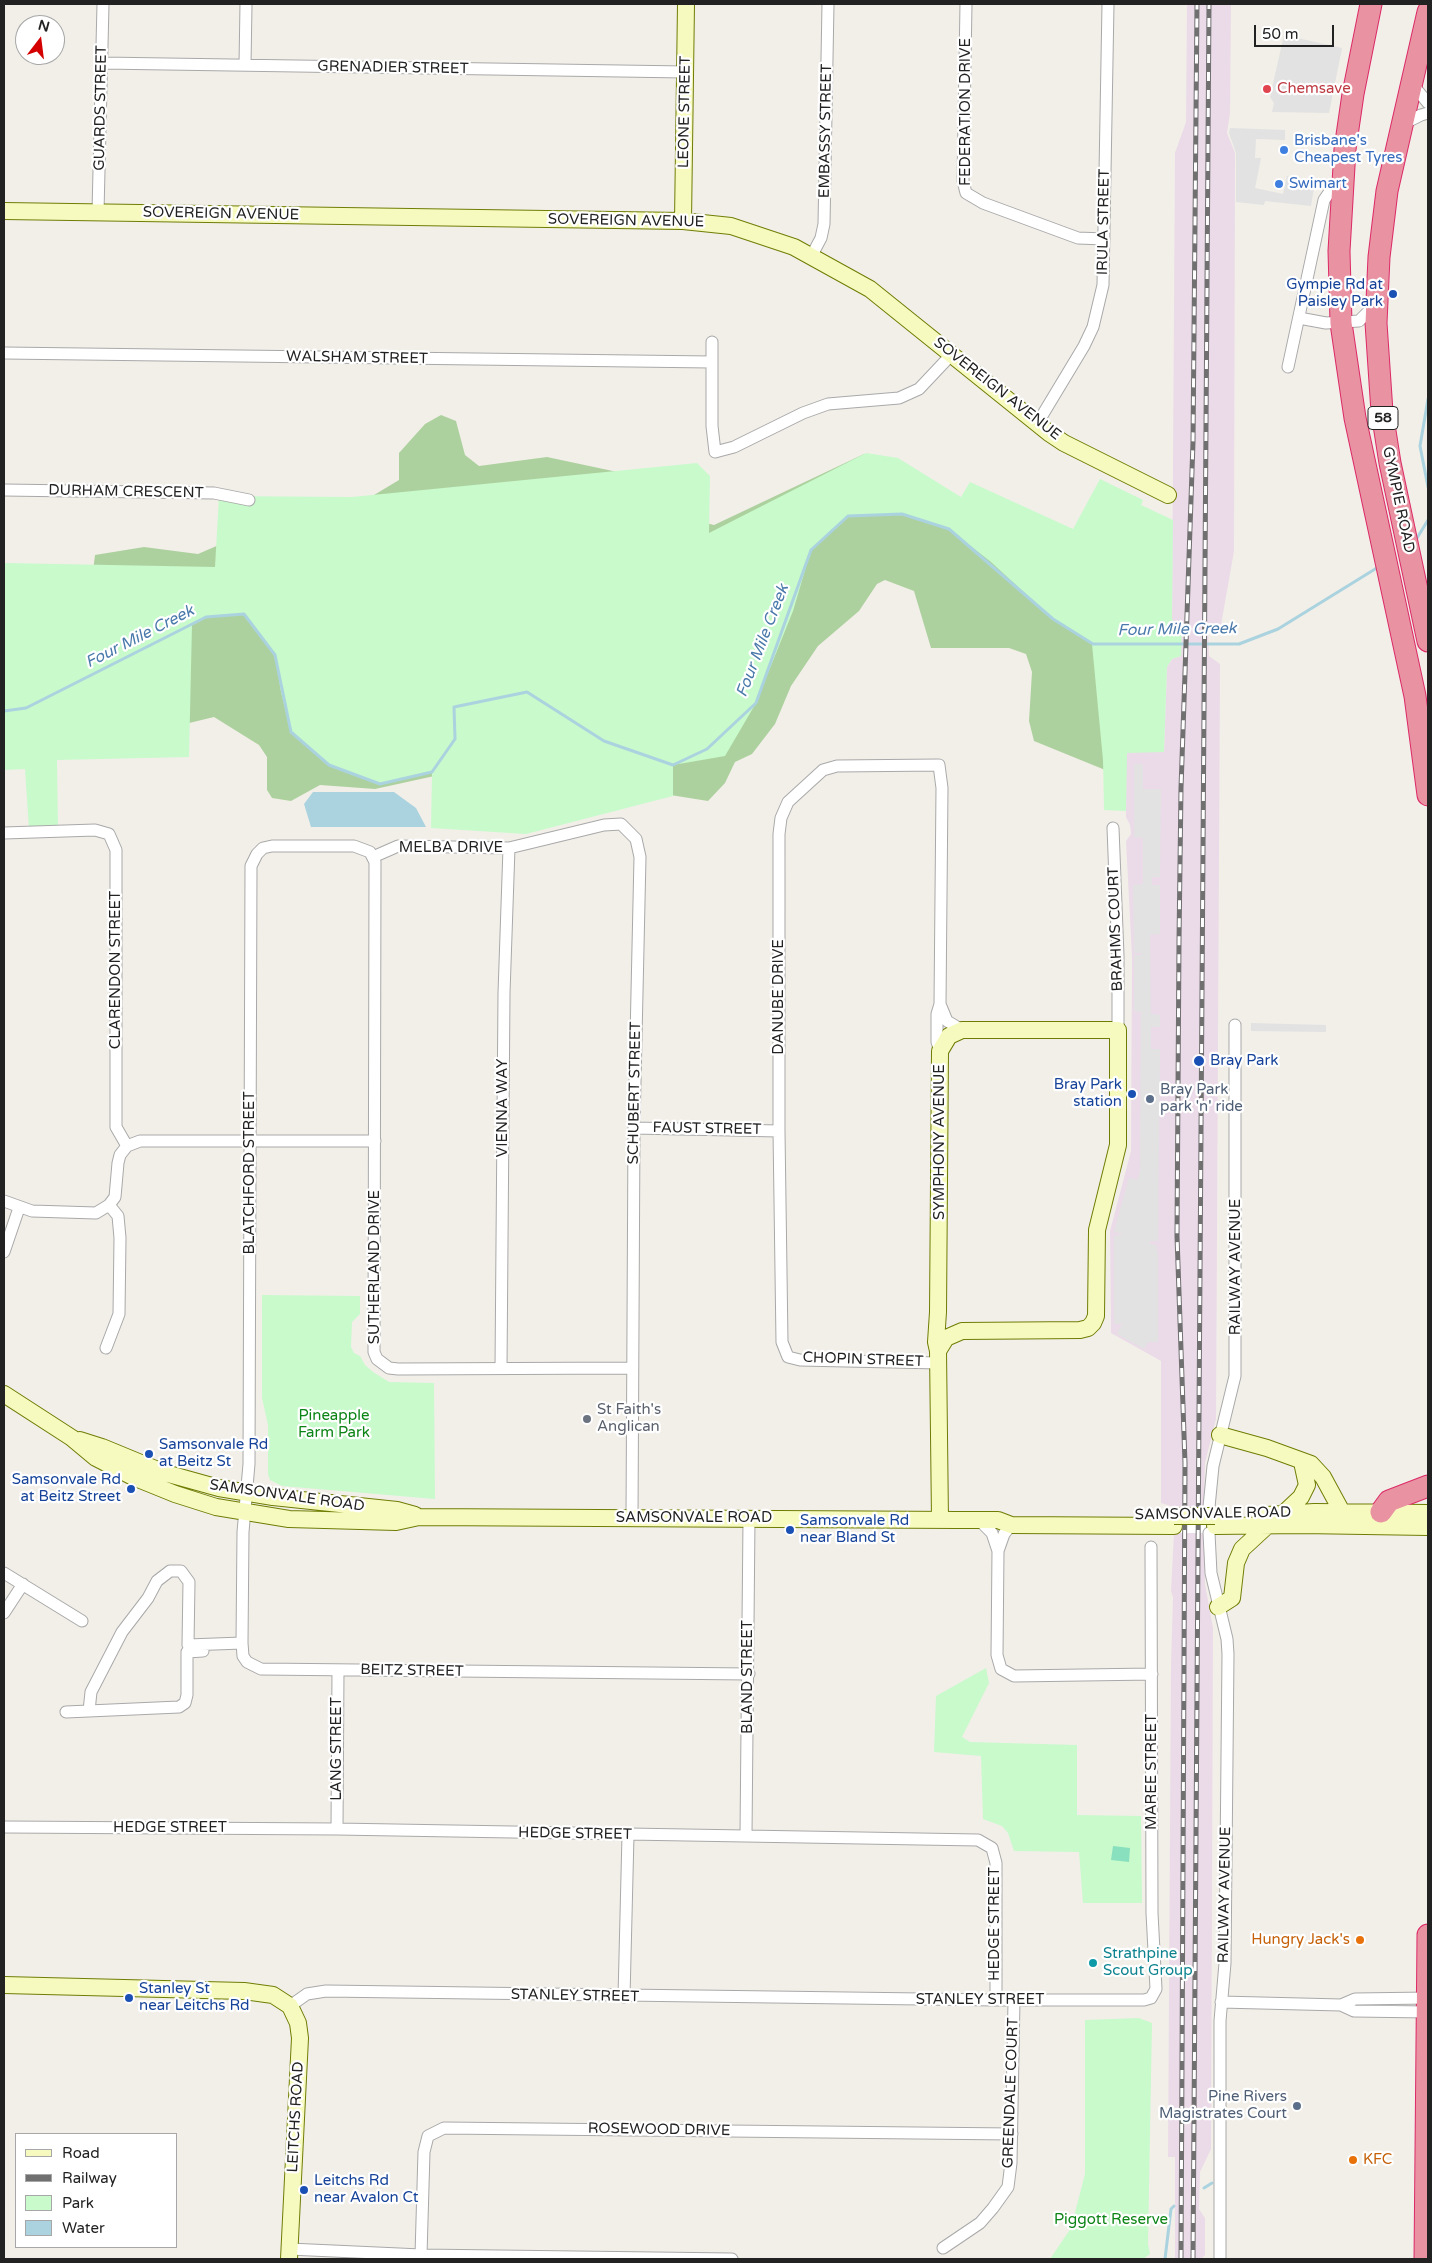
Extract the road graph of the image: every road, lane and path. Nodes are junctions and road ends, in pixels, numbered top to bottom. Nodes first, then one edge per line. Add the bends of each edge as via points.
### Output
1 (103, 4) edge
2 (246, 4) edge
3 (686, 4) edge
4 (828, 4) edge
5 (966, 4) edge
6 (1108, 4) edge
7 (1371, 4) edge
8 (1428, 12) edge
9 (102, 63) junction
10 (245, 65) junction
11 (685, 72) junction
12 (1412, 84) junction
13 (1428, 103) edge
14 (1428, 113) edge
15 (1402, 124) junction
16 (1342, 185) junction
17 (4, 211) edge
18 (98, 212) junction
19 (683, 221) junction
20 (1104, 239) junction
21 (812, 255) junction
22 (1377, 303) junction
23 (1299, 318) junction
24 (1341, 323) junction
25 (712, 342) dead end
26 (4, 354) edge
27 (952, 354) junction
28 (711, 362) junction
29 (1288, 366) dead end
30 (1037, 424) junction
31 (4, 490) edge
32 (1168, 495) dead end
33 (248, 500) dead end
34 (1421, 605) junction
35 (1399, 617) junction
36 (1428, 641) edge
37 (939, 765) joint
38 (1428, 795) edge
39 (621, 824) joint
40 (1113, 828) dead end
41 (4, 833) edge
42 (509, 848) junction
43 (374, 857) junction
44 (940, 1004) junction
45 (1235, 1025) dead end
46 (962, 1030) junction
47 (1118, 1030) junction
48 (940, 1051) junction
49 (634, 1128) junction
50 (779, 1131) junction
51 (250, 1141) junction
52 (375, 1141) junction
53 (127, 1146) junction
54 (4, 1201) edge
55 (109, 1205) junction
56 (19, 1208) junction
57 (4, 1252) edge
58 (938, 1312) junction
59 (962, 1331) junction
60 (106, 1348) dead end
61 (788, 1357) joint
62 (938, 1357) junction
63 (501, 1368) junction
64 (632, 1368) junction
65 (4, 1394) edge
66 (1220, 1435) junction
67 (72, 1438) junction
68 (1302, 1462) junction
69 (1428, 1486) edge
70 (247, 1493) junction
71 (1342, 1512) junction
72 (1382, 1512) junction
73 (244, 1513) junction
74 (1428, 1513) edge
75 (1283, 1514) junction
76 (420, 1517) junction
77 (632, 1517) junction
78 (749, 1519) junction
79 (940, 1520) junction
80 (979, 1520) junction
81 (1212, 1521) junction
82 (1005, 1522) junction
83 (1268, 1525) junction
84 (1428, 1526) edge
85 (1152, 1547) dead end
86 (998, 1551) junction
87 (4, 1573) edge
88 (23, 1584) junction
89 (1218, 1607) junction
90 (4, 1612) edge
91 (82, 1621) dead end
92 (242, 1647) junction
93 (338, 1670) junction
94 (749, 1674) junction
95 (1152, 1674) junction
96 (90, 1711) junction
97 (66, 1712) dead end
98 (4, 1827) edge
99 (337, 1829) junction
100 (628, 1835) junction
101 (746, 1835) junction
102 (1428, 1935) edge
103 (4, 1985) edge
104 (1153, 1996) joint
105 (624, 1997) junction
106 (996, 2000) junction
107 (1014, 2000) junction
108 (1221, 2002) junction
109 (1428, 2005) edge
110 (290, 2006) junction
111 (1012, 2134) junction
112 (943, 2248) dead end
113 (289, 2254) edge
114 (421, 2255) junction
115 (732, 2259) edge
116 (1220, 2259) edge
117 (1425, 2259) edge

1 - 9 street, GUARDS STREET
2 - 10 street
3 - 11 street, LEONE STREET
4 - 21 street, EMBASSY STREET via 824,224 822,238
5 - 20 street, FEDERATION DRIVE via 963,181 966,193 984,203 1078,238
6 - 20 street, IRULA STREET
7 - 16 highway, GYMPIE ROAD / 58 via 1351,106
8 - 12 highway, GYMPIE ROAD / 58
9 - 10 street, GRENADIER STREET
9 - 18 street, GUARDS STREET
10 - 11 street, GRENADIER STREET
11 - 19 street, LEONE STREET
12 - 13 street
12 - 15 highway, GYMPIE ROAD / 58
14 - 15 street
15 - 22 highway, GYMPIE ROAD / 58 via 1383,218
16 - 23 street via 1331,190 1324,200
16 - 24 highway, GYMPIE ROAD / 58 via 1339,250
17 - 18 street, SOVEREIGN AVENUE
18 - 19 street, SOVEREIGN AVENUE
19 - 21 street, SOVEREIGN AVENUE via 731,226
20 - 30 street, IRULA STREET via 1103,285 1093,327 1076,362
21 - 27 street, SOVEREIGN AVENUE via 888,302
22 - 24 street via 1362,319
22 - 34 highway, GYMPIE ROAD / 58 via 1382,412
23 - 24 street
23 - 29 street
24 - 35 highway, GYMPIE ROAD / 58 via 1355,418
25 - 28 street
26 - 28 street, WALSHAM STREET
27 - 28 street via 919,389 900,398 828,404 803,412 734,447 715,452
27 - 30 street, SOVEREIGN AVENUE
30 - 32 street, SOVEREIGN AVENUE via 1064,443
31 - 33 street, DURHAM CRESCENT via 214,493
34 - 35 street via 1409,606
34 - 36 highway, GYMPIE ROAD / 58
35 - 38 highway, GYMPIE ROAD / 58 via 1415,696
37 - 44 street, SYMPHONY AVENUE via 942,788
37 - 50 street, DANUBE DRIVE via 837,766 823,770 788,802 781,818
39 - 42 street, MELBA DRIVE via 583,829
39 - 49 street, SCHUBERT STREET via 636,839 640,857
40 - 47 street, BRAHMS COURT
41 - 53 street, CLARENDON STREET via 94,830 109,834 116,850 116,1127
42 - 43 street, MELBA DRIVE via 398,846
42 - 63 street, VIENNA WAY via 504,993
43 - 51 street, BLATCHFORD STREET via 365,849 354,846 272,846 257,854 252,866
43 - 52 street, SUTHERLAND DRIVE
44 - 46 street via 947,1021
44 - 48 street, SYMPHONY AVENUE via 937,1042
45 - 66 street, RAILWAY AVENUE via 1235,1376
46 - 47 street
46 - 48 street via 949,1036
47 - 59 street via 1118,1144 1097,1230 1096,1316 1093,1323 1080,1330
48 - 58 street, SYMPHONY AVENUE
49 - 50 street, FAUST STREET
49 - 64 street, SCHUBERT STREET
50 - 61 street, DANUBE DRIVE via 782,1342
51 - 52 street
51 - 53 street via 140,1141
51 - 70 street, BLATCHFORD STREET
52 - 63 street, SUTHERLAND DRIVE via 374,1352 377,1359 389,1368 398,1369
53 - 55 street via 120,1155 115,1197
54 - 56 street
55 - 56 street via 96,1213
55 - 60 street via 118,1216 119,1314
56 - 57 street
58 - 59 street via 948,1326
58 - 62 street, SYMPHONY AVENUE
59 - 62 street via 946,1338
61 - 62 street, CHOPIN STREET via 800,1360
62 - 79 street, SYMPHONY AVENUE
63 - 64 street, SUTHERLAND DRIVE
64 - 77 street
65 - 67 street, SAMSONVALE ROAD
66 - 68 street
66 - 81 street, RAILWAY AVENUE via 1211,1478
67 - 70 street, SAMSONVALE ROAD via 164,1473
67 - 73 street, SAMSONVALE ROAD via 96,1458 140,1481 194,1501
68 - 71 street via 1318,1470
68 - 75 street via 1307,1485 1301,1497
69 - 72 highway via 1388,1501
70 - 73 street
70 - 76 street, SAMSONVALE ROAD via 397,1510
71 - 72 street, SAMSONVALE ROAD
71 - 75 street, SAMSONVALE ROAD
72 - 74 street, SAMSONVALE ROAD
73 - 76 street, SAMSONVALE ROAD via 322,1521 396,1522
73 - 92 street
75 - 81 street, SAMSONVALE ROAD
76 - 77 street, SAMSONVALE ROAD
77 - 78 street, SAMSONVALE ROAD
78 - 79 street, SAMSONVALE ROAD
78 - 94 street, BLAND STREET
79 - 80 street, SAMSONVALE ROAD
80 - 82 street, SAMSONVALE ROAD
80 - 86 street via 992,1534
81 - 82 street, SAMSONVALE ROAD, bridge via 1012,1514
81 - 83 street, SAMSONVALE ROAD
81 - 89 street, RAILWAY AVENUE via 1211,1573
82 - 86 street
83 - 84 street, SAMSONVALE ROAD
83 - 89 street via 1242,1549 1236,1563 1232,1598
85 - 95 street, MAREE STREET
86 - 95 street via 997,1655 1001,1669 1014,1676
87 - 88 street
88 - 90 street
88 - 91 street
89 - 108 street, RAILWAY AVENUE via 1228,1654 1225,1963
92 - 93 street, BEITZ STREET via 247,1662 261,1669
92 - 96 street via 187,1652 185,1703 179,1707
92 - 96 street via 188,1644 189,1582 181,1571 170,1571 157,1581 122,1632 91,1692
93 - 94 street, BEITZ STREET
93 - 99 street, LANG STREET
94 - 101 street, BLAND STREET
95 - 104 street, MAREE STREET via 1152,1913 1156,1989
96 - 97 street
98 - 99 street, HEDGE STREET
99 - 100 street, HEDGE STREET
100 - 101 street, HEDGE STREET
100 - 105 street
101 - 106 street, HEDGE STREET via 978,1840 990,1847 996,1863
102 - 109 highway
103 - 110 street via 244,1990 273,1995
104 - 107 street, STANLEY STREET via 1144,2000
105 - 106 street, STANLEY STREET
105 - 110 street, STANLEY STREET via 326,1991 307,1994
106 - 107 street, STANLEY STREET
107 - 111 street, GREENDALE COURT
108 - 109 street via 1341,2005 1354,2011
108 - 116 street, RAILWAY AVENUE
109 - 117 highway
110 - 113 street, LEITCHS ROAD via 298,2022 300,2038
111 - 112 street, GREENDALE COURT via 1008,2187 980,2223
111 - 114 street, ROSEWOOD DRIVE via 444,2128 428,2136 424,2152
113 - 114 street
114 - 115 street

